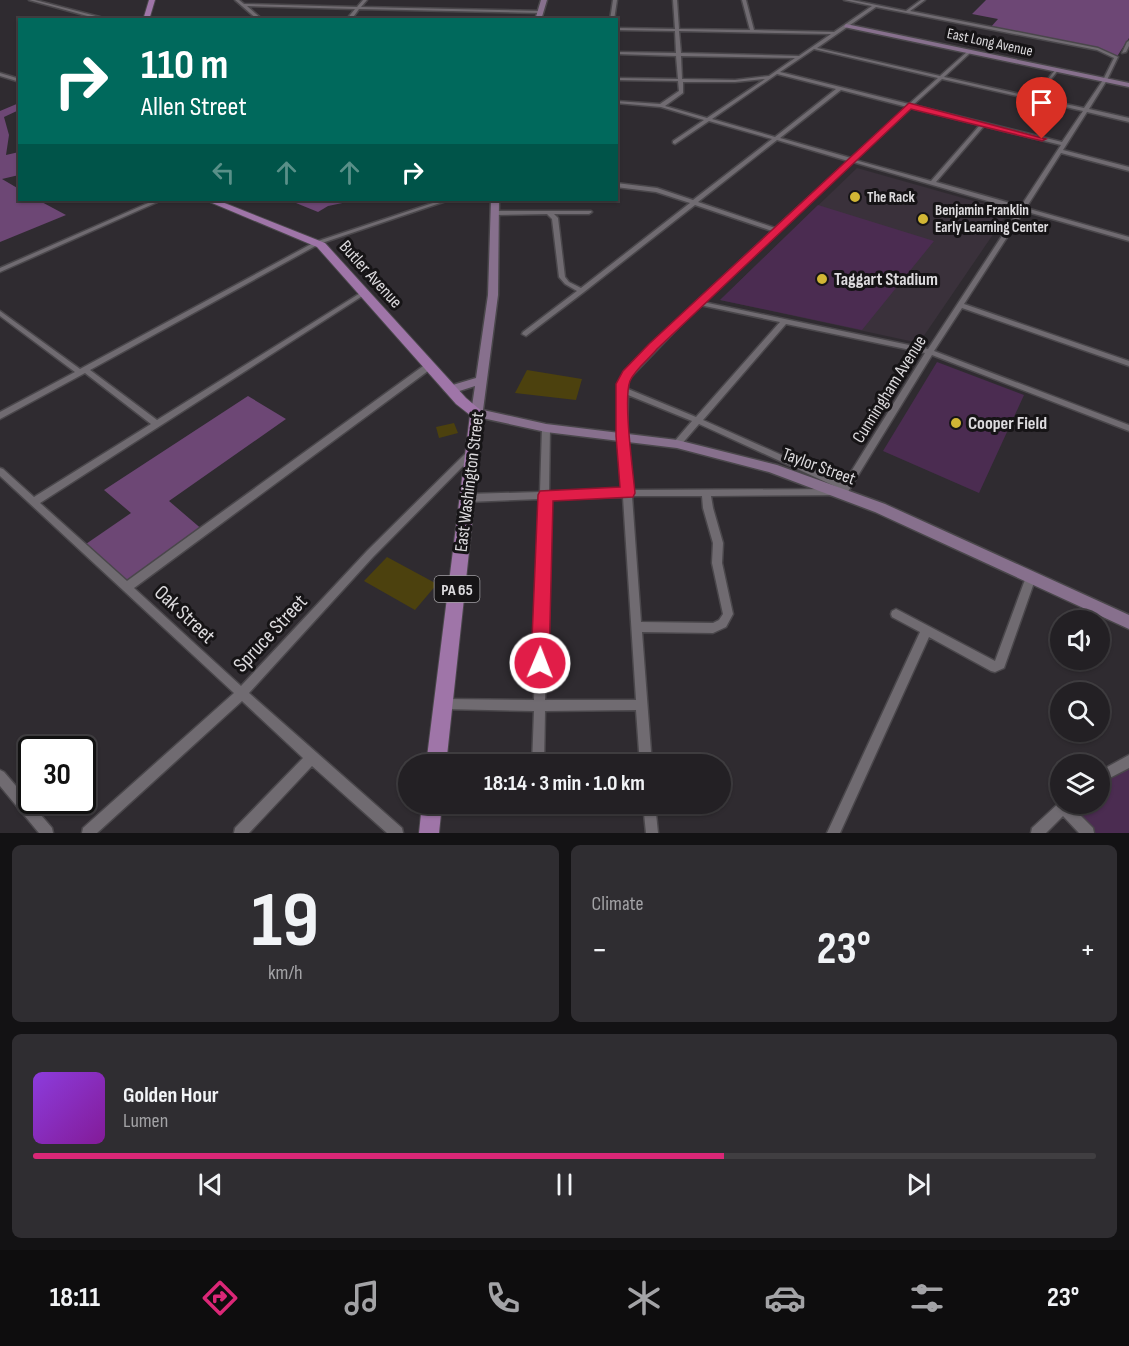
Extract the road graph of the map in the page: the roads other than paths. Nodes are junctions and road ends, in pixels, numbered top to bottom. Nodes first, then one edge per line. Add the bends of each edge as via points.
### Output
1 (31, 0) edge
2 (153, 0) edge
3 (237, 0) edge
4 (365, 0) edge
5 (544, 0) edge
6 (615, 0) edge
7 (675, 0) edge
8 (744, 0) edge
9 (846, 0) edge
10 (872, 0) edge
11 (923, 0) edge
12 (866, 4) junction
13 (242, 5) junction
14 (875, 6) junction
15 (359, 8) junction
16 (540, 12) junction
17 (907, 12) junction
18 (101, 18) edge
19 (147, 18) edge
20 (258, 18) edge
21 (350, 18) edge
22 (538, 18) edge
23 (612, 18) edge
24 (846, 26) junction
25 (618, 29) edge
26 (677, 30) junction
27 (752, 32) junction
28 (834, 33) junction
29 (1129, 42) edge
30 (813, 48) junction
31 (968, 52) junction
32 (1124, 52) dead end
33 (618, 53) edge
34 (678, 54) junction
35 (800, 57) junction
36 (1056, 70) junction
37 (777, 73) junction
38 (0, 74) edge
39 (940, 77) junction
40 (770, 78) junction
41 (618, 79) edge
42 (18, 80) edge
43 (680, 80) junction
44 (1105, 80) junction
45 (1129, 85) edge
46 (839, 88) junction
47 (1034, 98) junction
48 (618, 102) edge
49 (661, 106) junction
50 (909, 106) junction
51 (1086, 110) junction
52 (709, 120) junction
53 (1129, 120) edge
54 (983, 124) junction
55 (776, 139) junction
56 (675, 142) dead end
57 (1062, 148) junction
58 (850, 160) junction
59 (1129, 168) edge
60 (932, 184) junction
61 (618, 185) edge
62 (157, 201) edge
63 (212, 201) edge
64 (443, 201) edge
65 (495, 201) edge
66 (695, 203) junction
67 (1022, 209) junction
68 (589, 212) dead end
69 (495, 213) junction
70 (548, 213) junction
71 (776, 230) junction
72 (1129, 239) edge
73 (317, 243) junction
74 (0, 270) edge
75 (582, 291) junction
76 (364, 293) junction
77 (698, 303) junction
78 (961, 305) junction
79 (0, 314) edge
80 (785, 321) junction
81 (526, 334) dead end
82 (930, 352) junction
83 (1129, 364) edge
84 (429, 366) junction
85 (82, 371) junction
86 (482, 380) junction
87 (450, 390) junction
88 (622, 390) junction
89 (477, 413) junction
90 (0, 416) edge
91 (699, 421) junction
92 (156, 423) junction
93 (546, 428) junction
94 (1129, 428) edge
95 (623, 436) junction
96 (677, 444) junction
97 (473, 451) junction
98 (0, 471) edge
99 (844, 490) junction
100 (706, 492) junction
101 (628, 493) junction
102 (546, 495) junction
103 (467, 498) junction
104 (34, 502) junction
105 (1031, 577) junction
106 (128, 587) junction
107 (896, 614) dead end
108 (1129, 622) edge
109 (637, 627) junction
110 (926, 631) junction
111 (242, 693) junction
112 (443, 704) junction
113 (642, 705) junction
114 (540, 706) junction
115 (437, 754) edge
116 (538, 754) edge
117 (645, 754) edge
118 (312, 758) junction
119 (1129, 761) edge
120 (1110, 771) edge
121 (0, 776) edge
122 (431, 814) edge
123 (650, 814) edge
124 (1057, 814) edge
125 (1072, 814) edge
126 (394, 832) edge
127 (47, 833) edge
128 (88, 833) edge
129 (240, 833) edge
130 (429, 833) edge
131 (652, 833) edge
132 (833, 833) edge
133 (1037, 833) edge
134 (1088, 833) edge

1 - 18 street
2 - 19 main road
3 - 13 street
4 - 15 street
5 - 16 main road
6 - 23 street
7 - 26 street
8 - 27 street
9 - 12 street
10 - 12 street
11 - 17 street
12 - 14 street
13 - 15 street
13 - 20 street
14 - 17 street
14 - 24 street
15 - 16 street
15 - 21 street
16 - 22 main road
17 - 44 street, Cunningham Avenue via 1098,49 1116,58
24 - 28 street
24 - 31 main road, East Long Avenue
25 - 26 street
26 - 27 street
26 - 34 street
27 - 28 street
28 - 30 street
29 - 32 street
30 - 35 street
30 - 39 street
31 - 36 main road, East Long Avenue
31 - 39 street
33 - 34 street
34 - 35 street
34 - 43 street
35 - 37 street
36 - 44 main road, East Long Avenue
36 - 47 street
37 - 40 street
37 - 46 street
38 - 42 street
39 - 47 street
39 - 50 street
40 - 43 street
40 - 52 street
41 - 43 street
43 - 49 street via 681,92
44 - 45 main road, East Long Avenue
44 - 51 street, Cunningham Avenue
46 - 50 street
46 - 55 street
47 - 51 street
48 - 49 street
49 - 52 street
50 - 54 street
50 - 58 street
51 - 53 street
51 - 57 street, Cunningham Avenue
52 - 55 street
52 - 56 street
54 - 57 street
54 - 60 street
55 - 58 street
55 - 66 street
57 - 59 street
57 - 67 street, Cunningham Avenue
58 - 60 street
58 - 71 street
60 - 67 street
61 - 66 street via 647,188
62 - 74 street
63 - 73 main road, Butler Avenue
64 - 73 street
65 - 69 main road, East Washington Street / PA 65
66 - 71 street
66 - 75 street
67 - 72 street
67 - 78 street, Cunningham Avenue
68 - 70 street
69 - 70 street
69 - 86 main road, East Washington Street / PA 65 via 493,295
70 - 75 street via 555,217 562,278
71 - 77 street
73 - 76 main road, Butler Avenue
73 - 85 street
75 - 81 street
76 - 84 main road, Butler Avenue
76 - 92 street
77 - 80 street
77 - 88 street via 627,374
78 - 82 street, Cunningham Avenue
78 - 83 street
79 - 85 street
80 - 82 street
80 - 91 street
82 - 94 street
82 - 99 street, Cunningham Avenue
84 - 87 main road, Butler Avenue
84 - 106 street
85 - 90 street
85 - 92 street
86 - 87 main road
86 - 89 main road, East Washington Street / PA 65
87 - 89 main road, Butler Avenue
88 - 91 street, Taylor Street
88 - 95 street
89 - 93 main road, Taylor Street
89 - 97 main road, East Washington Street / PA 65
91 - 96 street
91 - 99 street, Taylor Street
92 - 104 street
93 - 95 main road, Taylor Street
93 - 102 street
95 - 96 main road, Taylor Street
95 - 101 street
96 - 99 main road, Taylor Street
97 - 103 main road, East Washington Street / PA 65
97 - 111 street, Spruce Street via 370,554
98 - 104 street, Oak Street
99 - 100 street
99 - 105 main road, Taylor Street
100 - 101 street
100 - 109 street via 718,543 717,563 728,614 726,621 713,628
101 - 102 street
101 - 109 street
102 - 103 street
102 - 114 street
103 - 112 main road, East Washington Street / PA 65
104 - 106 street, Oak Street
105 - 108 main road, Taylor Street
105 - 110 street via 1000,664 995,667
106 - 111 street, Oak Street
107 - 110 street
109 - 113 street
110 - 132 street
111 - 118 street, Oak Street
111 - 128 street, Spruce Street
112 - 114 street
112 - 115 main road, East Washington Street / PA 65
113 - 114 street
113 - 117 street
114 - 116 street
118 - 126 street, Oak Street
118 - 129 street
119 - 120 street
121 - 127 street
122 - 130 main road
123 - 131 street
124 - 133 street
125 - 134 street

